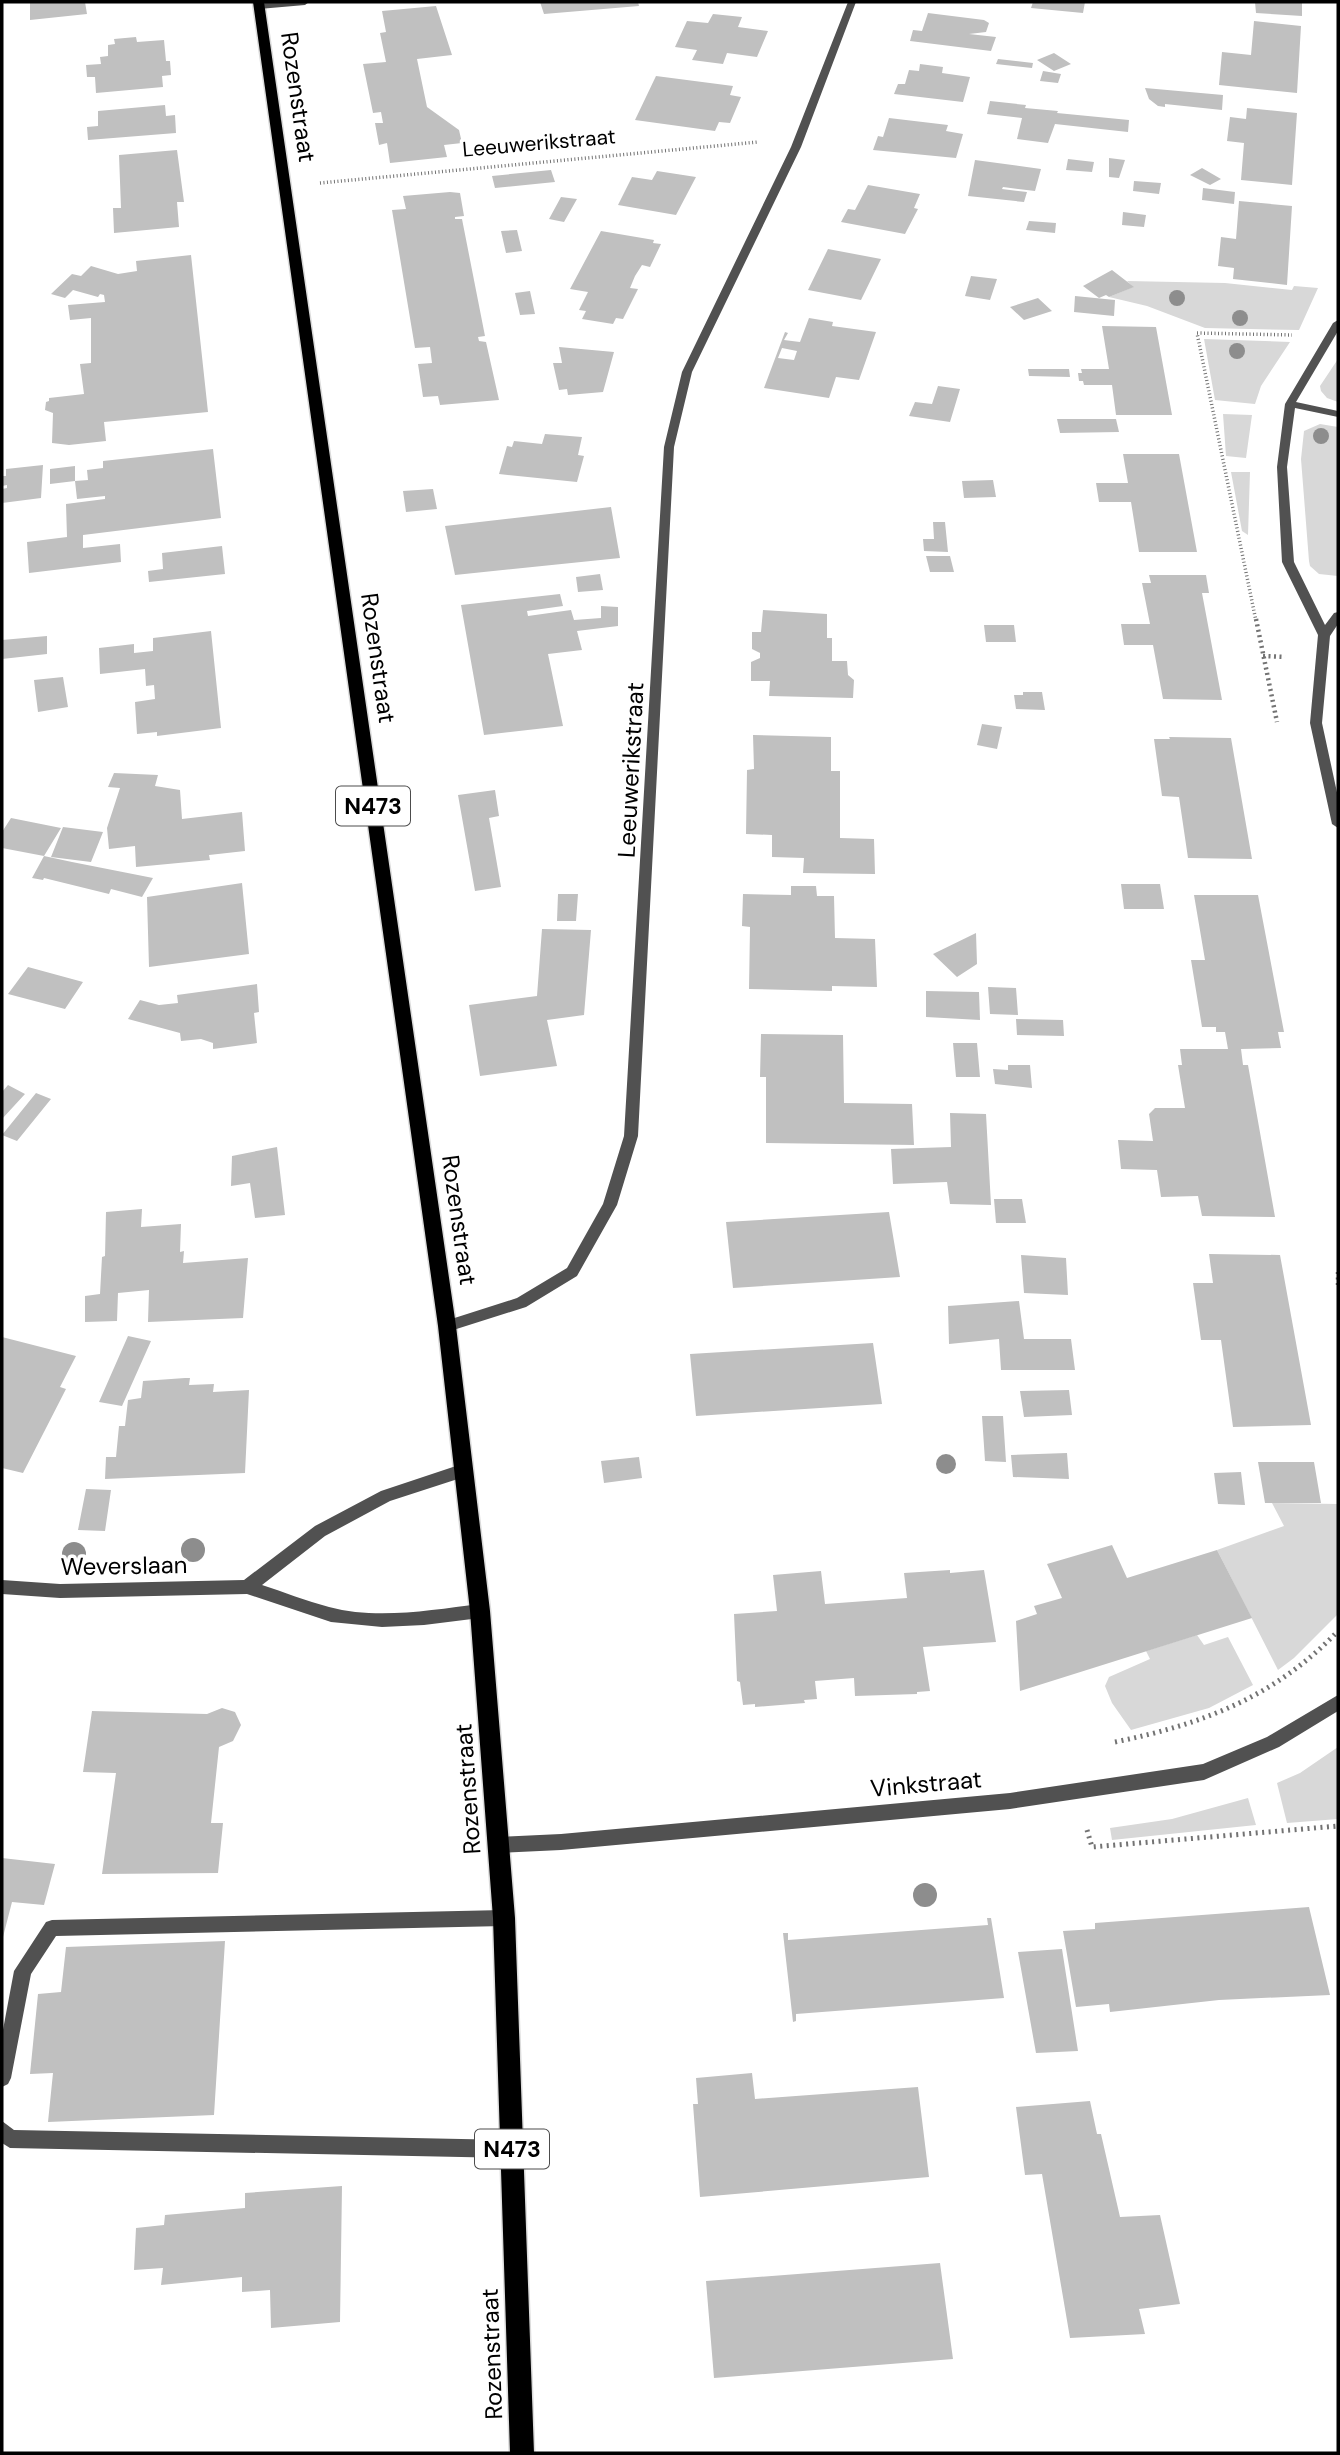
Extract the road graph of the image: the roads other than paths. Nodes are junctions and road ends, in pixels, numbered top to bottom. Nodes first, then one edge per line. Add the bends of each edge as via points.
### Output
1 (305, 2) edge
2 (852, 2) edge
3 (258, 4) edge
4 (1338, 323) edge
5 (1290, 404) junction
6 (1338, 414) edge
7 (1338, 616) edge
8 (1338, 634) edge
9 (1324, 635) junction
10 (1338, 824) edge
11 (447, 1326) junction
12 (462, 1471) junction
13 (2, 1587) edge
14 (247, 1587) junction
15 (481, 1611) junction
16 (1338, 1702) edge
17 (499, 1845) junction
18 (504, 1918) junction
19 (2, 2078) edge
20 (2, 2130) edge
21 (512, 2150) junction
22 (522, 2453) edge

1 - 3 street
2 - 11 street, Leeuwerikstraat via 796,147 687,372 669,447 631,1136 610,1205 572,1272 521,1303
3 - 11 main road, Rozenstraat / N473
4 - 5 street
5 - 6 street
5 - 9 street via 1282,467 1289,562
7 - 9 street
8 - 9 street
9 - 10 street via 1316,723
11 - 12 main road, Rozenstraat / N473
12 - 14 street via 386,1496 320,1531
12 - 15 main road, Rozenstraat / N473
13 - 14 street, Weverslaan via 60,1591
14 - 15 street, Weverslaan via 331,1615 382,1620
15 - 17 main road, Rozenstraat / N473
16 - 17 street, Vinkstraat via 1273,1742 1204,1772 982,1804
17 - 18 main road, Rozenstraat / N473
18 - 19 street via 52,1928 23,1971
18 - 21 main road, Rozenstraat / N473
20 - 21 street via 10,2139
21 - 22 main road, Rozenstraat / N473

